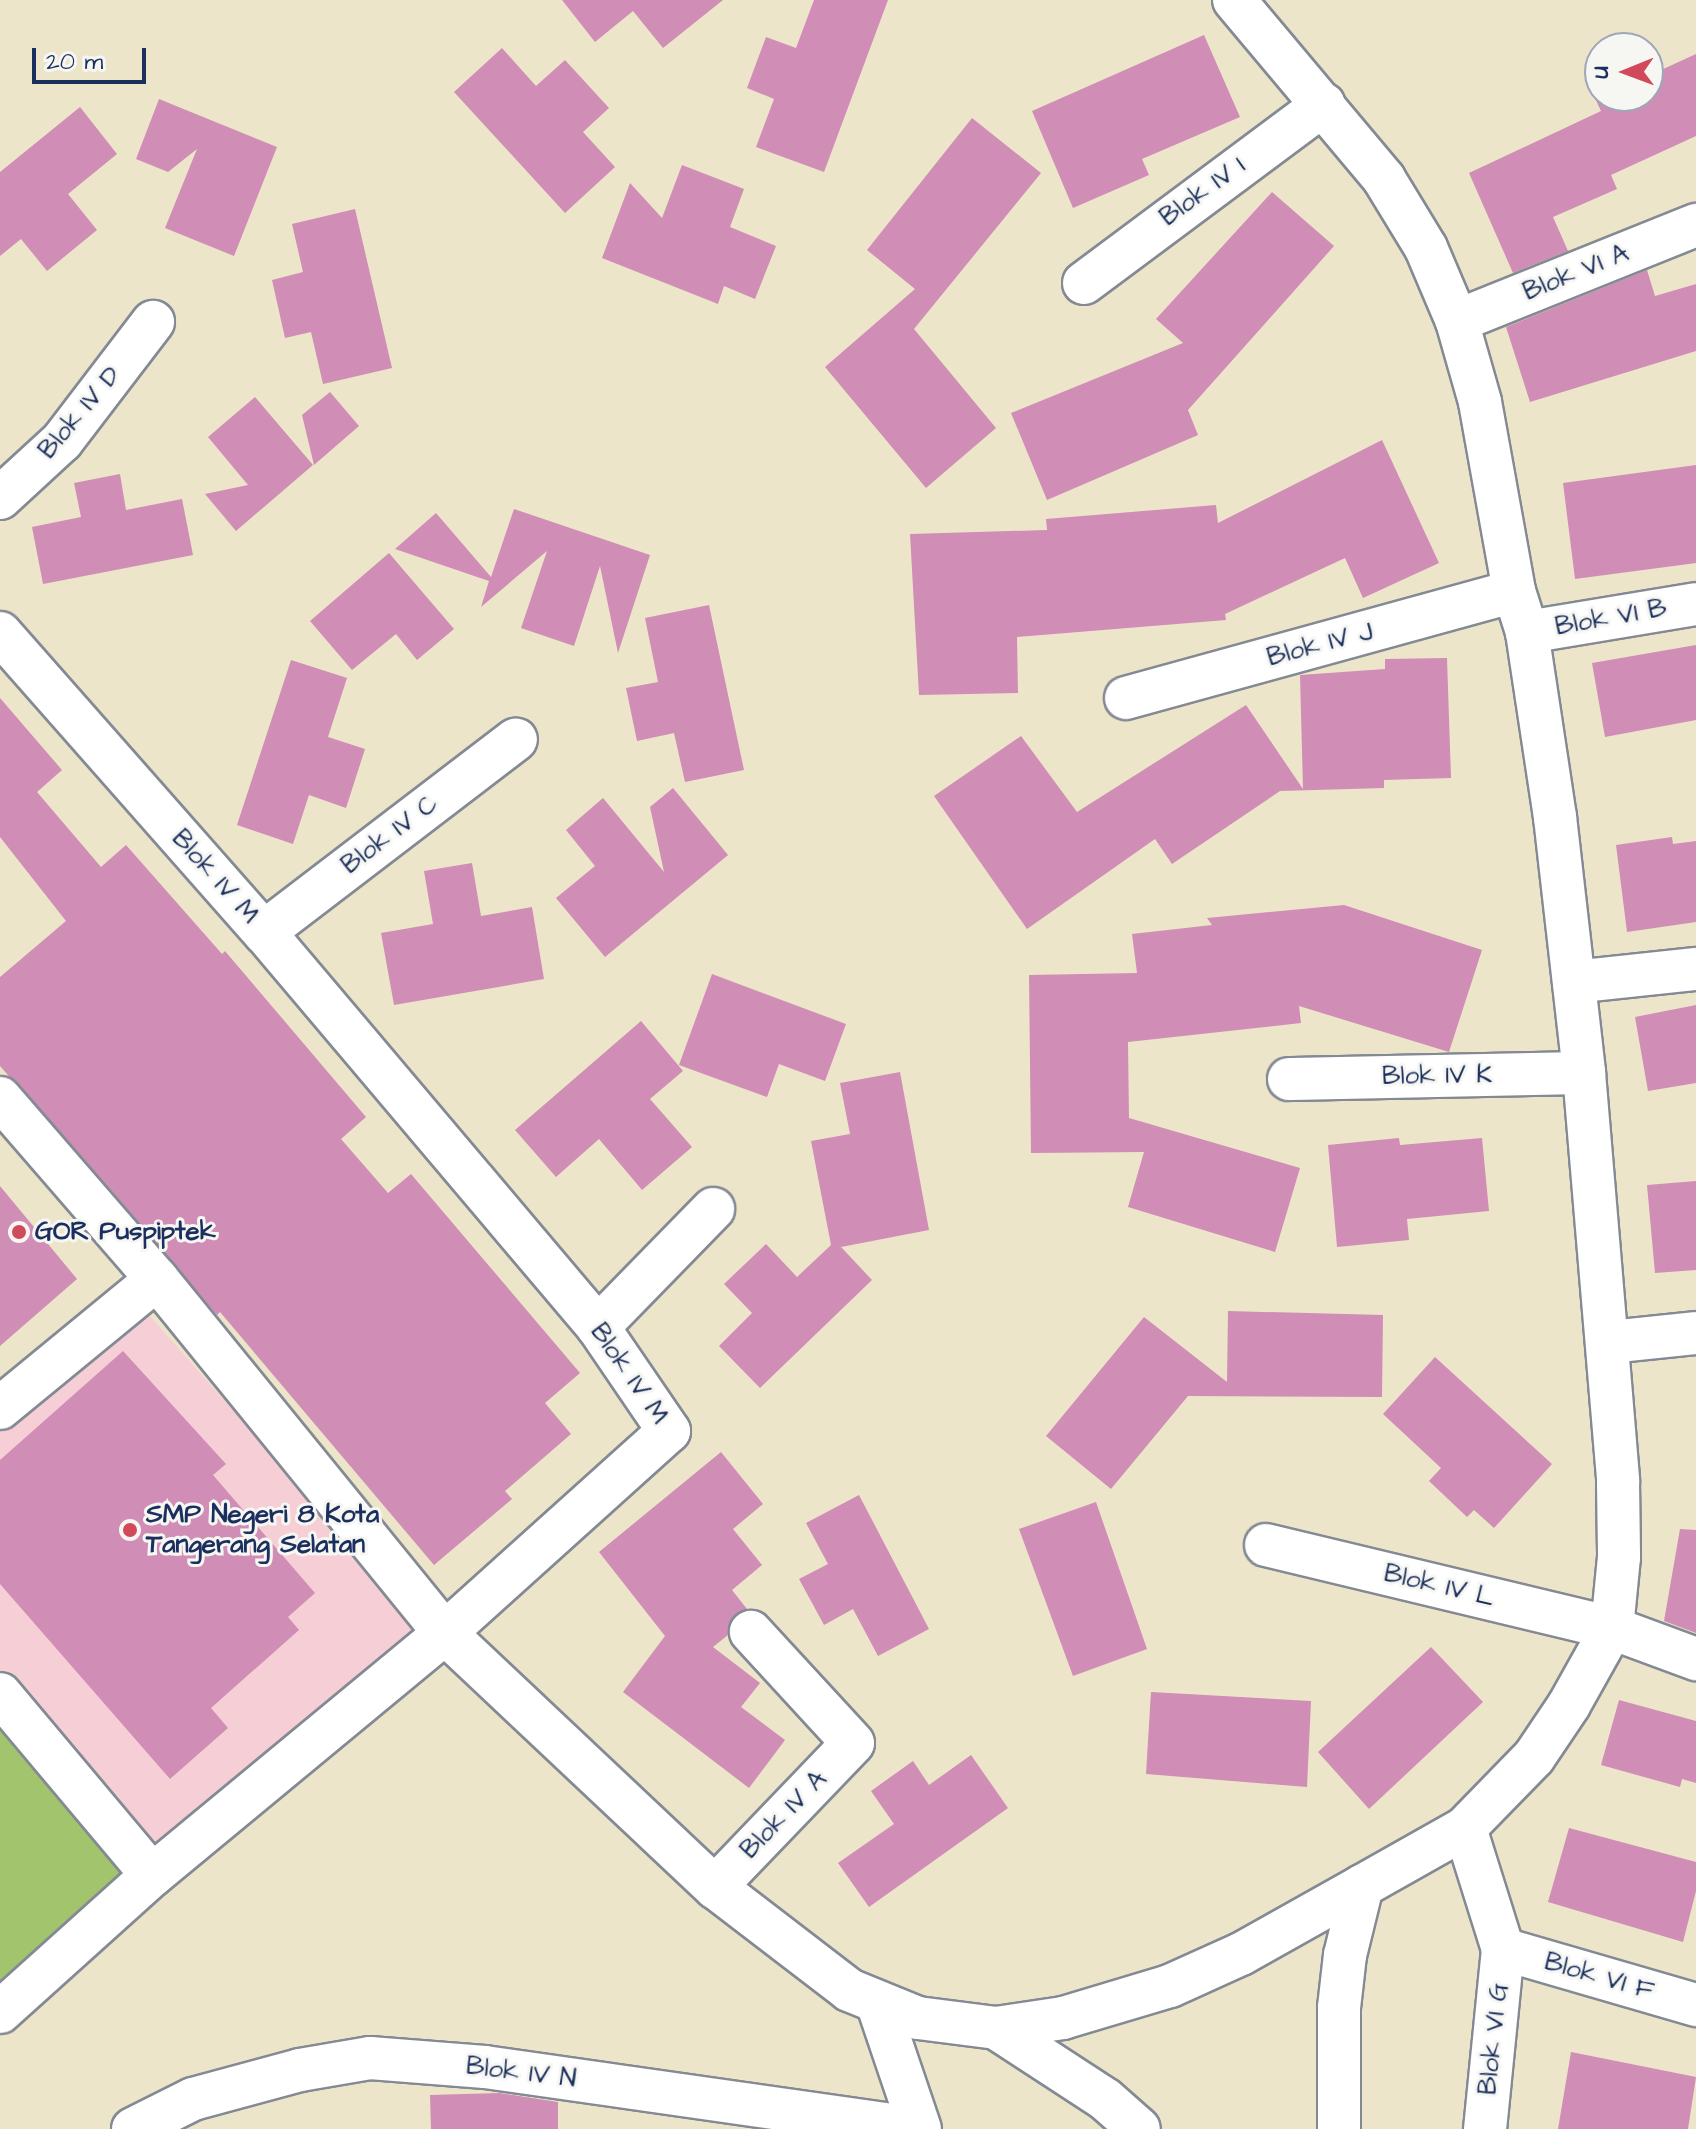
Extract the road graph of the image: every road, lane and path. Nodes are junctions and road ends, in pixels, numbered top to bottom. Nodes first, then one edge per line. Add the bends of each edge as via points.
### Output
1 (1234, 0) edge
2 (1324, 104) junction
3 (1696, 225) edge
4 (1084, 283) dead end
5 (1457, 321) junction
6 (153, 322) dead end
7 (0, 498) edge
8 (1514, 591) junction
9 (1696, 604) edge
10 (1527, 632) junction
11 (0, 633) edge
12 (1126, 698) dead end
13 (516, 739) dead end
14 (264, 932) junction
15 (1696, 969) edge
16 (1574, 982) junction
17 (1584, 1073) junction
18 (1289, 1079) dead end
19 (0, 1098) edge
20 (713, 1209) dead end
21 (157, 1279) junction
22 (598, 1327) junction
23 (1696, 1333) edge
24 (1610, 1342) junction
25 (0, 1408) edge
26 (1266, 1545) dead end
27 (1612, 1628) junction
28 (751, 1632) dead end
29 (445, 1633) junction
30 (1696, 1659) edge
31 (0, 1694) edge
32 (1465, 1828) junction
33 (152, 1875) junction
34 (1362, 1886) junction
35 (715, 1887) junction
36 (1503, 1949) junction
37 (878, 2005) junction
38 (1696, 2005) edge
39 (0, 2012) edge
40 (996, 2028) junction
41 (133, 2129) edge
42 (920, 2129) edge
43 (1139, 2129) edge
44 (1339, 2129) edge
45 (1485, 2129) edge

1 - 2 street
2 - 4 street, Blok IV I
2 - 5 street via 1384,179 1426,248
3 - 5 street, Blok VI A
5 - 8 street via 1480,402
6 - 7 street, Blok IV D via 62,441
8 - 10 street
8 - 12 street, Blok IV J
9 - 10 street, Blok VI B
10 - 16 street
11 - 14 street, Blok IV M
13 - 14 street, Blok IV C
14 - 22 street, Blok IV M
15 - 16 street
16 - 17 street
17 - 18 street, Blok IV K
17 - 24 street
19 - 21 street
20 - 22 street
21 - 25 street
21 - 29 street
22 - 29 street, Blok IV M via 669,1431
23 - 24 street
24 - 27 street via 1619,1557
26 - 27 street, Blok IV L
27 - 30 street, Blok IV L
27 - 32 street via 1534,1757
28 - 35 street, Blok IV A via 853,1743
29 - 33 street
29 - 35 street
31 - 33 street
32 - 34 street
32 - 36 street
33 - 39 street
34 - 40 street via 1241,1954 1170,1986 1063,2018
34 - 44 street via 1339,2008
35 - 37 street via 805,1959
36 - 38 street, Blok VI F
36 - 45 street, Blok VI G
37 - 40 street via 918,2018
37 - 42 street
40 - 43 street via 1105,2099
41 - 42 street, Blok IV N via 193,2099 300,2070 370,2058 485,2067

